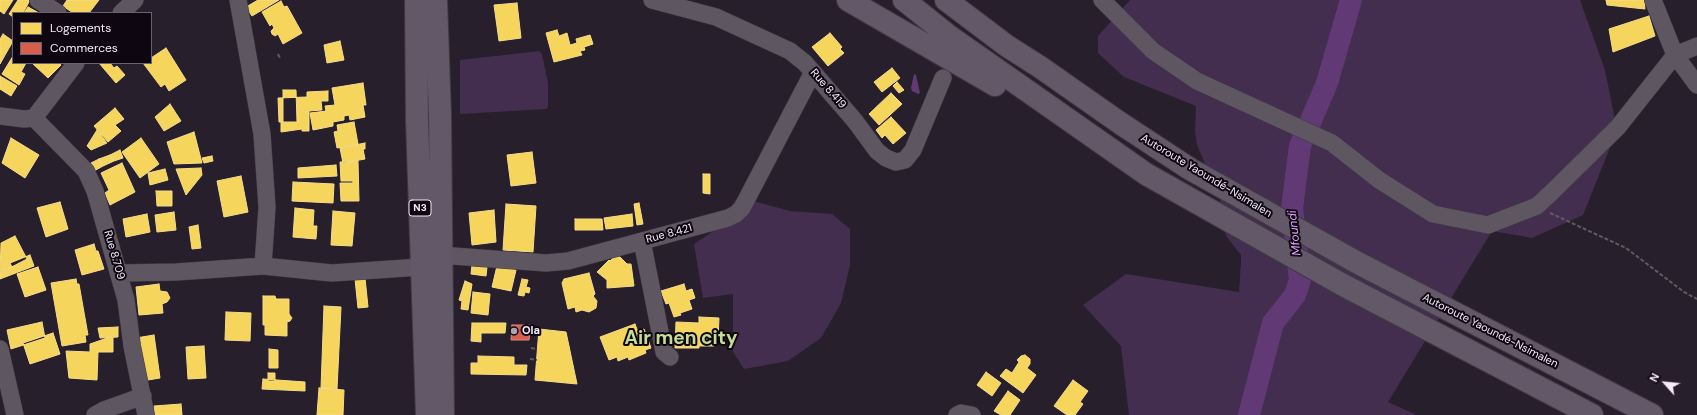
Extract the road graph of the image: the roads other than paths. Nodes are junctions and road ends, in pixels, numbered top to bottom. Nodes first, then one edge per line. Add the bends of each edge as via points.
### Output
1 (38, 0) edge
2 (135, 0) edge
3 (238, 0) edge
4 (405, 0) edge
5 (416, 0) edge
6 (436, 0) edge
7 (449, 0) edge
8 (652, 0) edge
9 (848, 0) edge
10 (904, 0) edge
11 (946, 0) edge
12 (960, 0) edge
13 (1102, 0) edge
14 (1653, 0) edge
15 (56, 12) edge
16 (122, 12) edge
17 (1697, 46) edge
18 (1675, 55) junction
19 (75, 64) edge
20 (1040, 66) junction
21 (813, 72) junction
22 (943, 78) dead end
23 (1697, 85) edge
24 (440, 115) junction
25 (0, 116) edge
26 (34, 118) junction
27 (417, 121) junction
28 (1146, 174) junction
29 (642, 241) junction
30 (440, 255) junction
31 (263, 266) junction
32 (422, 267) junction
33 (120, 273) junction
34 (0, 349) edge
35 (670, 357) dead end
36 (143, 396) junction
37 (15, 415) edge
38 (95, 415) edge
39 (146, 415) edge
40 (427, 415) edge
41 (442, 415) edge
42 (957, 415) edge
43 (972, 415) edge
44 (1592, 415) edge
45 (1652, 415) edge

1 - 15 street
2 - 16 street
3 - 31 street via 262,134 267,207
4 - 27 highway
5 - 27 highway, N3
6 - 24 highway, N3
7 - 24 highway
8 - 21 street, Rue 8.419 via 716,17 749,31 790,51
9 - 28 highway
10 - 28 highway via 948,36
11 - 20 highway, Autoroute Yaoundé-Nsimalen via 1007,46
12 - 20 highway
13 - 18 street via 1153,51 1197,81 1332,142 1379,180 1433,214 1488,225 1537,206 1618,126
14 - 18 street
17 - 18 street
18 - 23 street
19 - 26 street
20 - 45 highway, Autoroute Yaoundé-Nsimalen via 1126,127 1250,204 1358,263
21 - 22 street, Rue 8.419 via 855,121 876,151 896,162 905,160 913,150
21 - 29 street, Rue 8.421 via 742,208 736,214
24 - 30 highway, N3
25 - 26 street
26 - 33 street, Rue 8.709 via 86,171
27 - 32 highway, N3
28 - 44 highway via 1343,285
29 - 30 street, Rue 8.421 via 568,261 546,263
29 - 35 street via 664,352
30 - 41 highway, N3
31 - 32 street via 332,273
31 - 33 street
32 - 40 highway, N3
33 - 36 street, Rue 8.709
34 - 37 street
36 - 38 street
36 - 39 street, Rue 8.709
42 - 43 street

